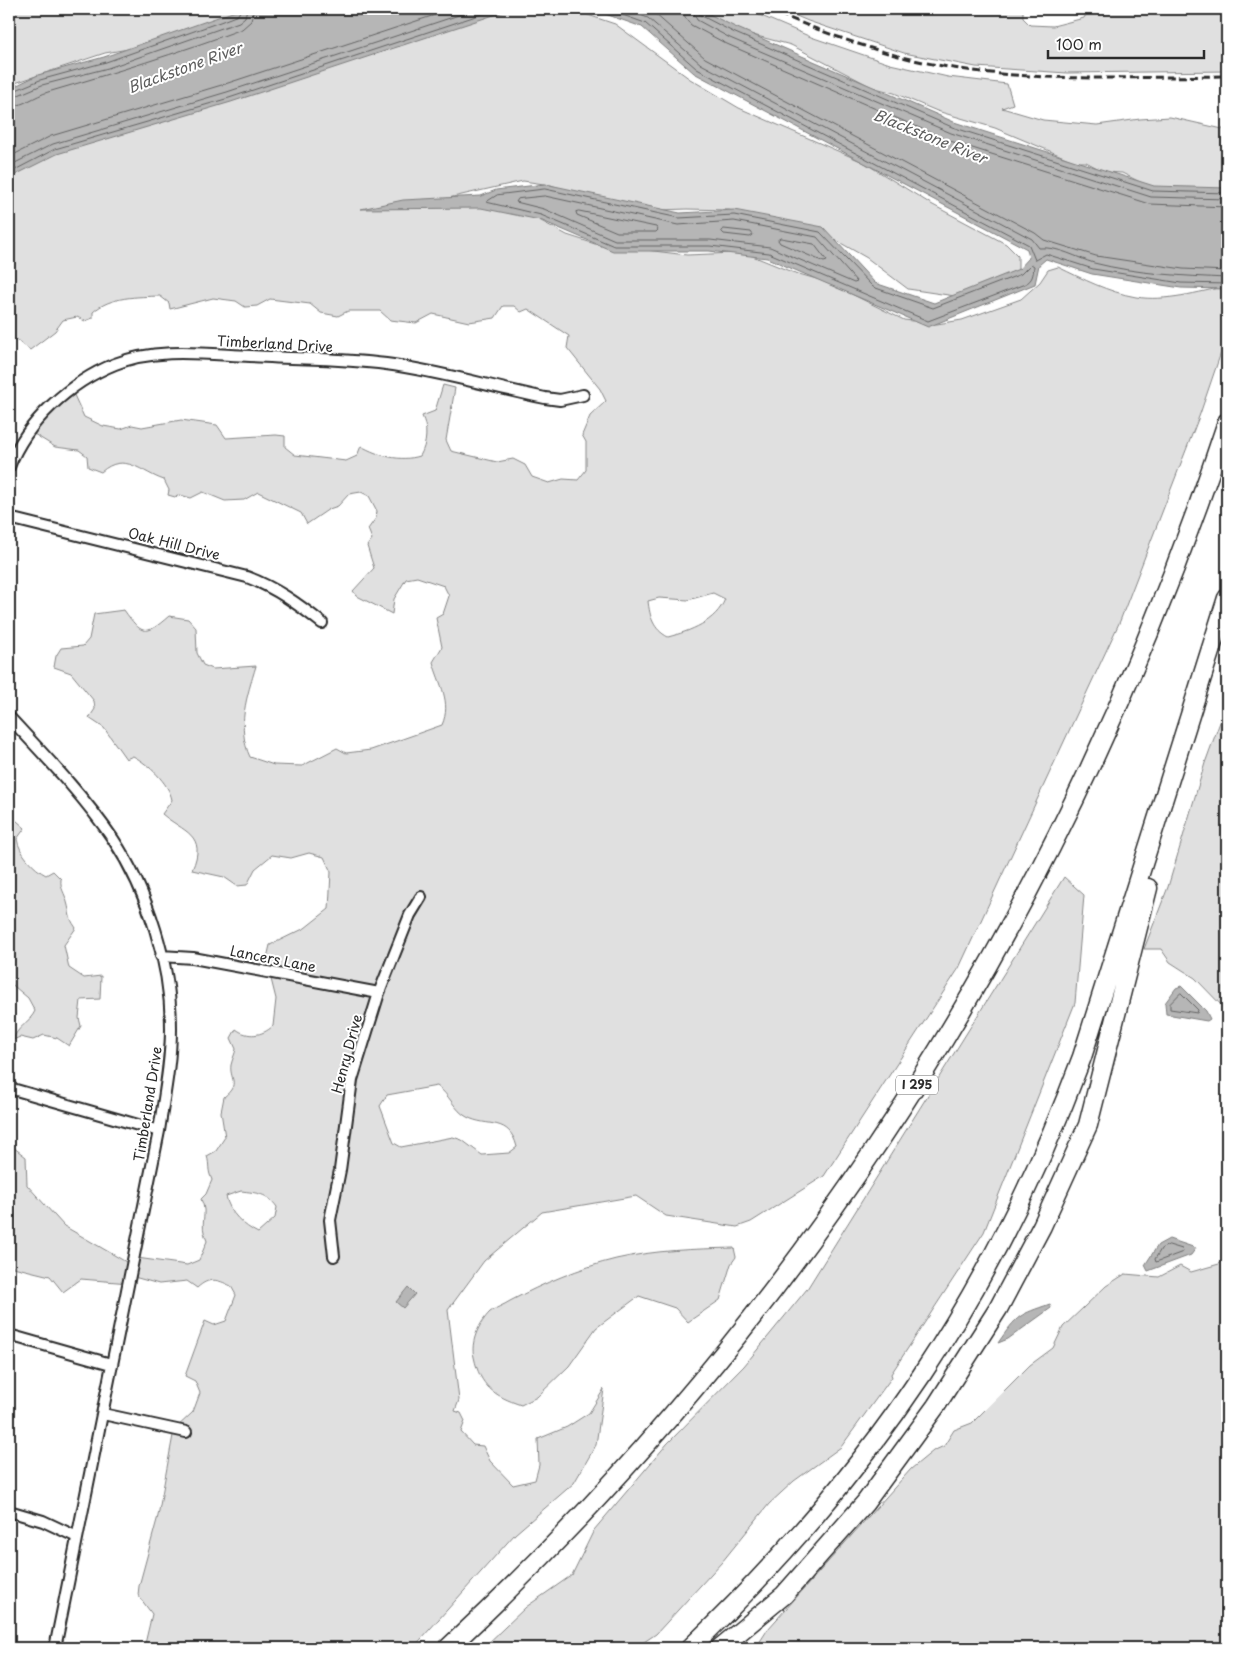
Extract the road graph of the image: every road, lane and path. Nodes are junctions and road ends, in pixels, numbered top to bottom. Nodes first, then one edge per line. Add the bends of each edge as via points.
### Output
1 (583, 394) dead end
2 (1227, 422) edge
3 (9, 467) edge
4 (9, 518) edge
5 (1227, 598) edge
6 (322, 623) dead end
7 (9, 717) edge
8 (1185, 735) junction
9 (421, 897) dead end
10 (161, 956) junction
11 (379, 993) junction
12 (9, 1088) edge
13 (159, 1131) junction
14 (334, 1256) dead end
15 (9, 1335) edge
16 (112, 1364) junction
17 (103, 1414) junction
18 (186, 1432) dead end
19 (9, 1511) edge
20 (77, 1537) junction
21 (55, 1648) edge
22 (448, 1648) edge
23 (690, 1648) edge
24 (720, 1648) edge

1 - 3 street, Timberland Drive via 560,400 545,398 385,364 169,353 116,364 69,392 30,430
2 - 22 highway, I 295 via 1156,617 1089,772 1004,940 912,1092 818,1232 733,1344 586,1513
4 - 6 street, Oak Hill Drive via 247,577 286,595
5 - 8 highway
7 - 10 street, Timberland Drive via 112,838 138,885
8 - 23 highway via 1082,1057 1040,1162 990,1265 932,1362 854,1470 768,1570
8 - 24 highway via 1091,1114 1073,1162 1032,1246 963,1366 876,1488 794,1585
9 - 11 street, Henry Drive via 410,915
10 - 11 street, Lancers Lane via 193,958
10 - 13 street, Timberland Drive via 168,983 171,1029 169,1069
11 - 14 street, Henry Drive via 350,1091 330,1220
12 - 13 street
13 - 16 street, Timberland Drive
15 - 16 street
16 - 17 street, Timberland Drive
17 - 18 street
17 - 20 street, Timberland Drive
19 - 20 street via 43,1521
20 - 21 street, Timberland Drive

